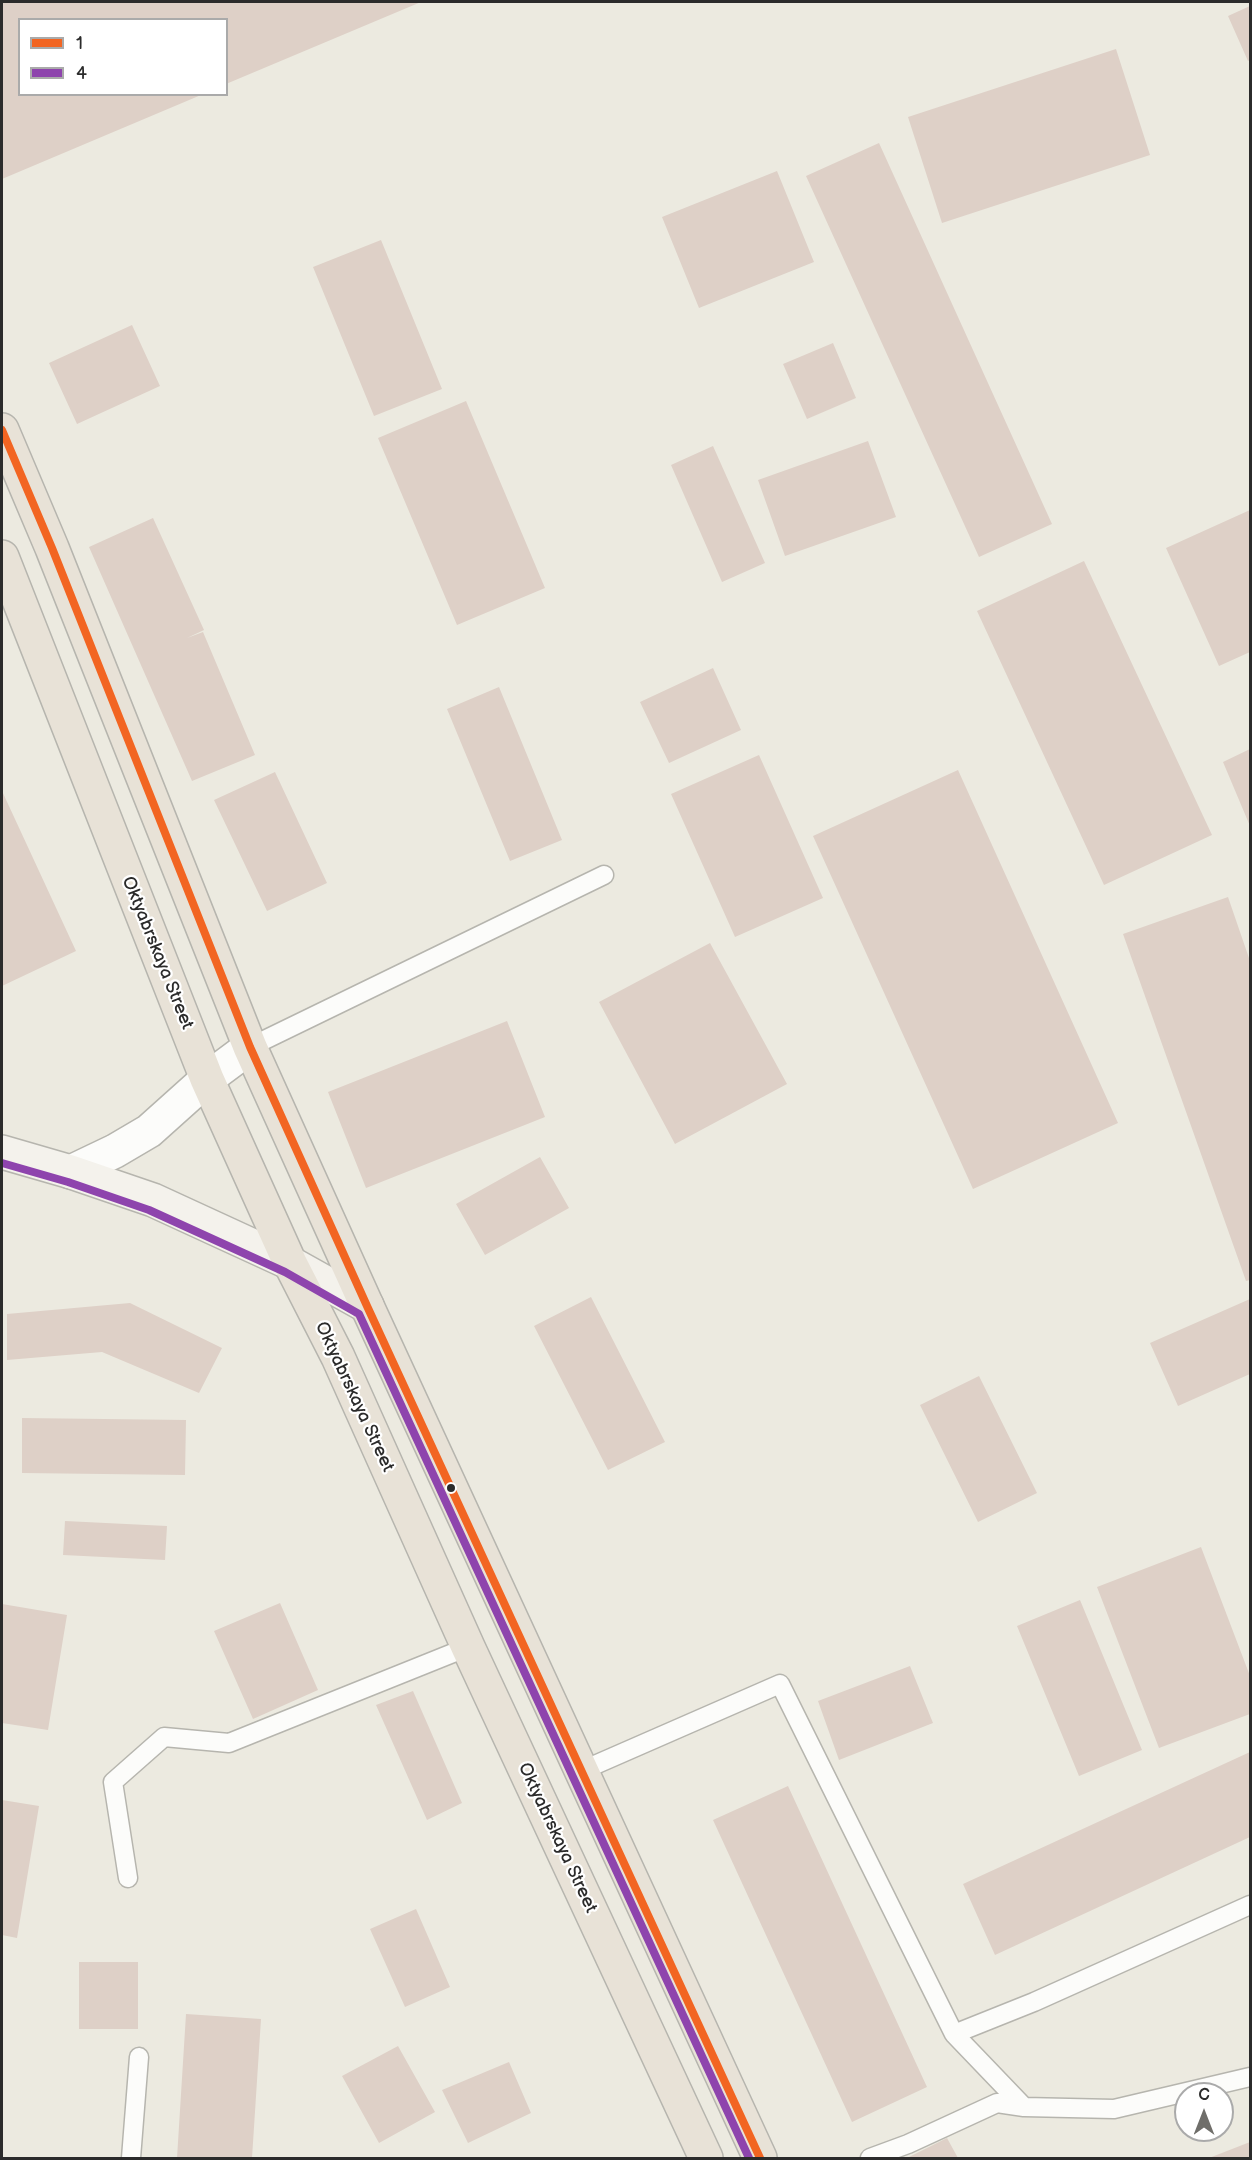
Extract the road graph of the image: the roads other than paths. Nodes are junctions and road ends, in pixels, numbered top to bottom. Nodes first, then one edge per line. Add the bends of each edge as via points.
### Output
1 (2, 430) edge
2 (3, 564) edge
3 (604, 875) dead end
4 (250, 1047) junction
5 (207, 1079) junction
6 (2, 1152) edge
7 (71, 1172) junction
8 (290, 1263) junction
9 (367, 1306) junction
10 (468, 1647) junction
11 (581, 1771) junction
12 (128, 1878) dead end
13 (1251, 1905) edge
14 (954, 2034) junction
15 (139, 2057) dead end
16 (1251, 2077) edge
17 (1024, 2107) junction
18 (131, 2158) edge
19 (706, 2158) edge
20 (760, 2158) edge
21 (870, 2158) edge

1 - 4 main road
2 - 5 main road, Oktyabrskaya Street
3 - 4 lane
4 - 5 street
4 - 9 main road
5 - 7 street via 148,1131
5 - 8 main road, Oktyabrskaya Street
6 - 7 main road
7 - 8 main road via 153,1200
8 - 9 main road
8 - 10 main road, Oktyabrskaya Street via 338,1357
9 - 11 main road
10 - 12 lane via 229,1743 164,1737 113,1782
10 - 19 main road, Oktyabrskaya Street
11 - 14 lane via 780,1684
11 - 20 main road
13 - 14 lane
14 - 17 lane
15 - 18 lane
16 - 17 lane via 1114,2109
17 - 21 lane via 997,2103

